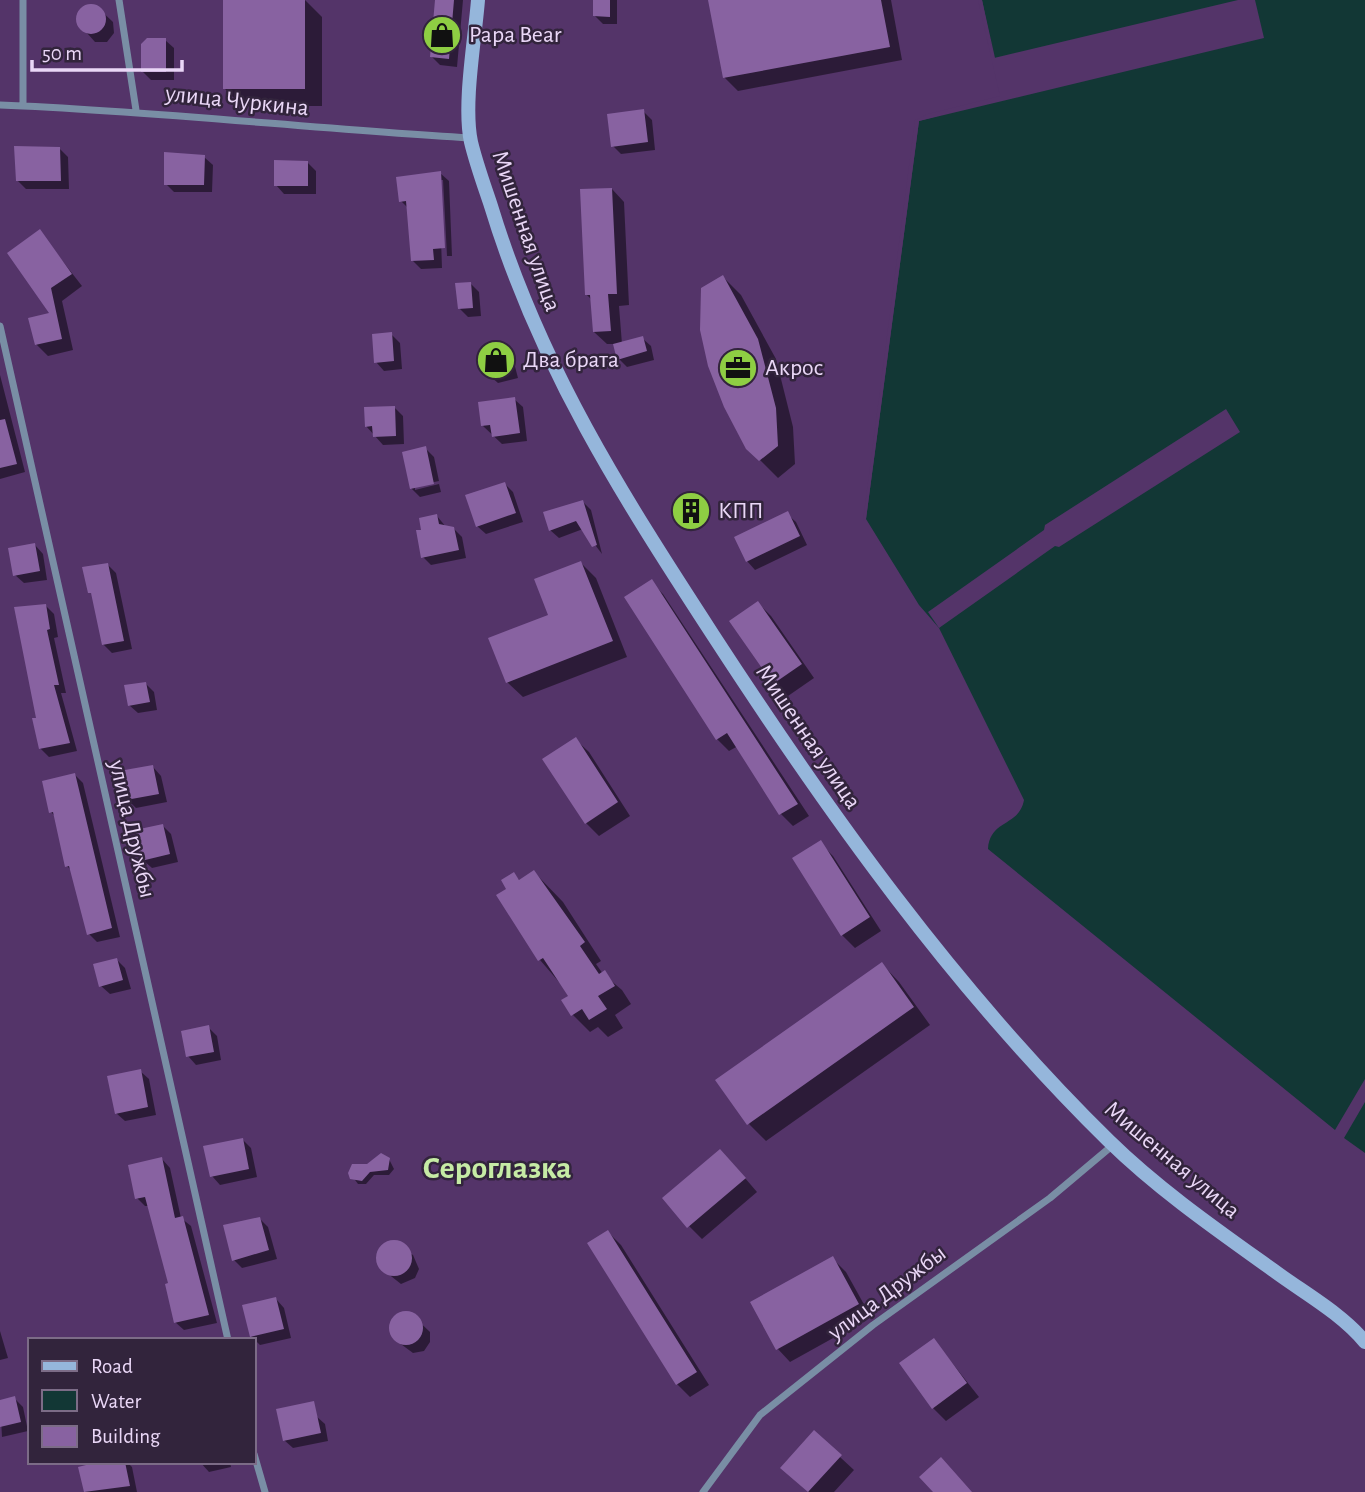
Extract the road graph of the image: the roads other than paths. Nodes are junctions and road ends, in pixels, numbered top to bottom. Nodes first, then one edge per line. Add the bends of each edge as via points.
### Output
1 (23, 0) edge
2 (119, 0) edge
3 (478, 0) edge
4 (0, 104) edge
5 (23, 105) junction
6 (136, 110) junction
7 (470, 138) junction
8 (0, 326) edge
9 (1113, 1145) junction
10 (228, 1338) edge
11 (1365, 1342) edge
12 (256, 1461) edge
13 (265, 1492) edge
14 (704, 1492) edge

1 - 5 street
2 - 6 street
3 - 7 main road, Мишенная улица
4 - 5 street, улица Чуркина
5 - 6 street, улица Чуркина
6 - 7 street, улица Чуркина
7 - 9 main road, Мишенная улица via 504,250 542,341 586,433 638,521 775,730 887,889 989,1014
8 - 10 street, улица Дружбы
9 - 11 main road, Мишенная улица
9 - 14 street, улица Дружбы via 1050,1198 873,1325 760,1415
12 - 13 street

